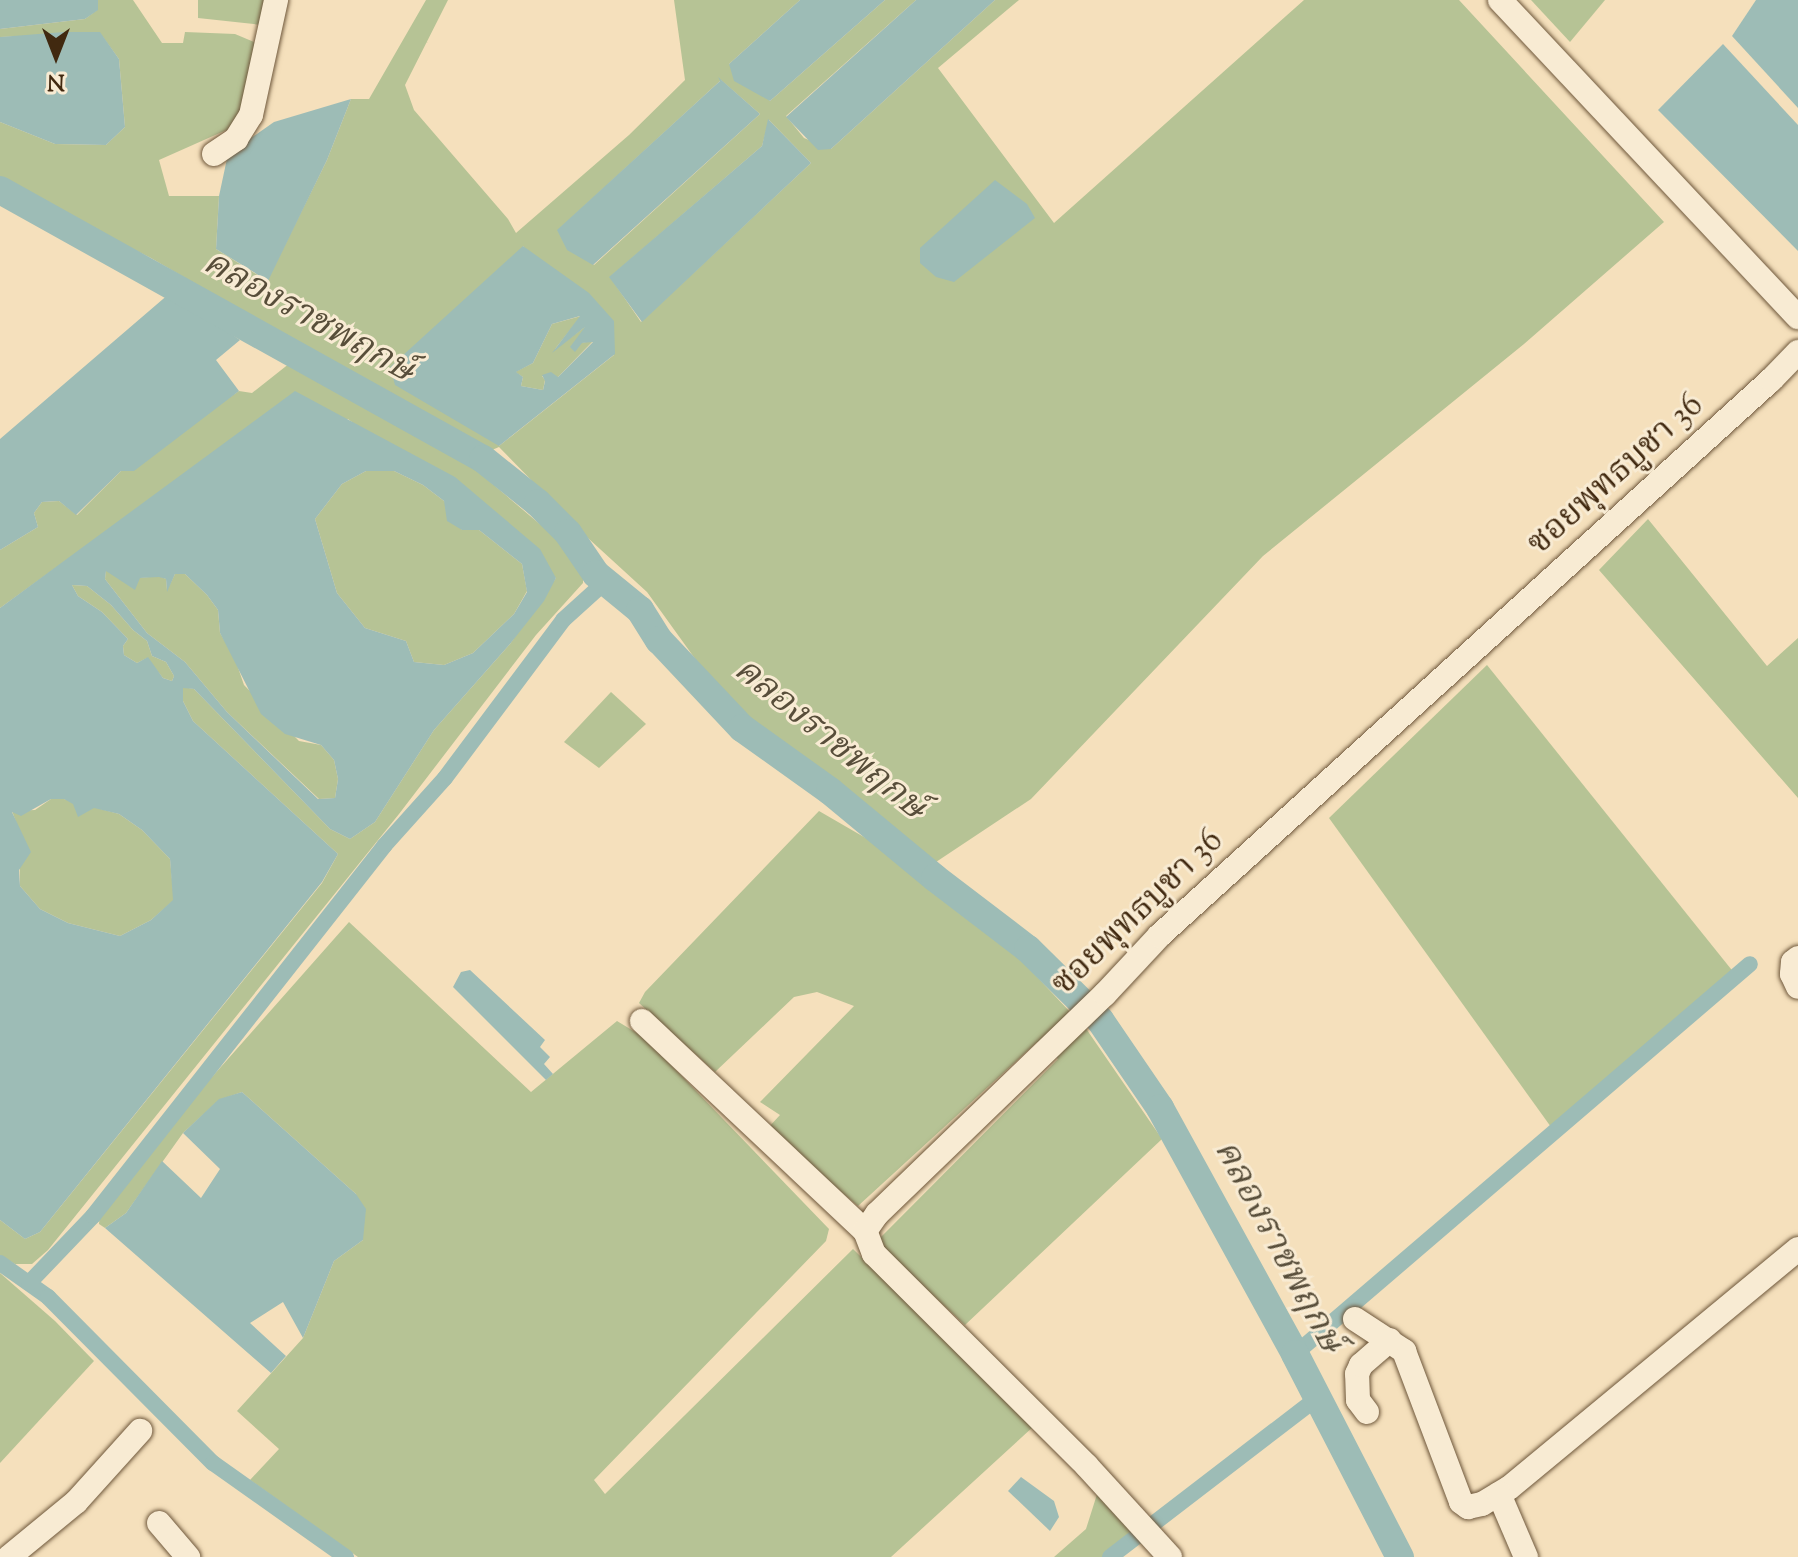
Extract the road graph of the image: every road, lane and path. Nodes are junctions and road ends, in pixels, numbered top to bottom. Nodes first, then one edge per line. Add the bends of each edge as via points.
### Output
1 (276, 0) edge
2 (1500, 0) edge
3 (214, 154) dead end
4 (1798, 317) edge
5 (1798, 352) edge
6 (1798, 958) edge
7 (1798, 987) edge
8 (642, 1021) dead end
9 (865, 1231) junction
10 (1798, 1249) edge
11 (1355, 1319) dead end
12 (1390, 1340) junction
13 (1367, 1412) dead end
14 (140, 1431) dead end
15 (1499, 1494) junction
16 (159, 1523) dead end
17 (1164, 1550) edge
18 (9, 1557) edge
19 (188, 1557) edge
20 (1526, 1557) edge

1 - 3 street via 251,115 236,139
2 - 4 street
5 - 9 street, ซอยพุทธบูชา 36 via 1159,936
6 - 7 street via 1792,974
8 - 9 street
9 - 17 street via 874,1254
10 - 15 street
11 - 12 street
12 - 13 street via 1357,1374 1358,1400
12 - 15 street via 1411,1365 1461,1502 1468,1507
14 - 18 street via 76,1502
15 - 20 street
16 - 19 street

